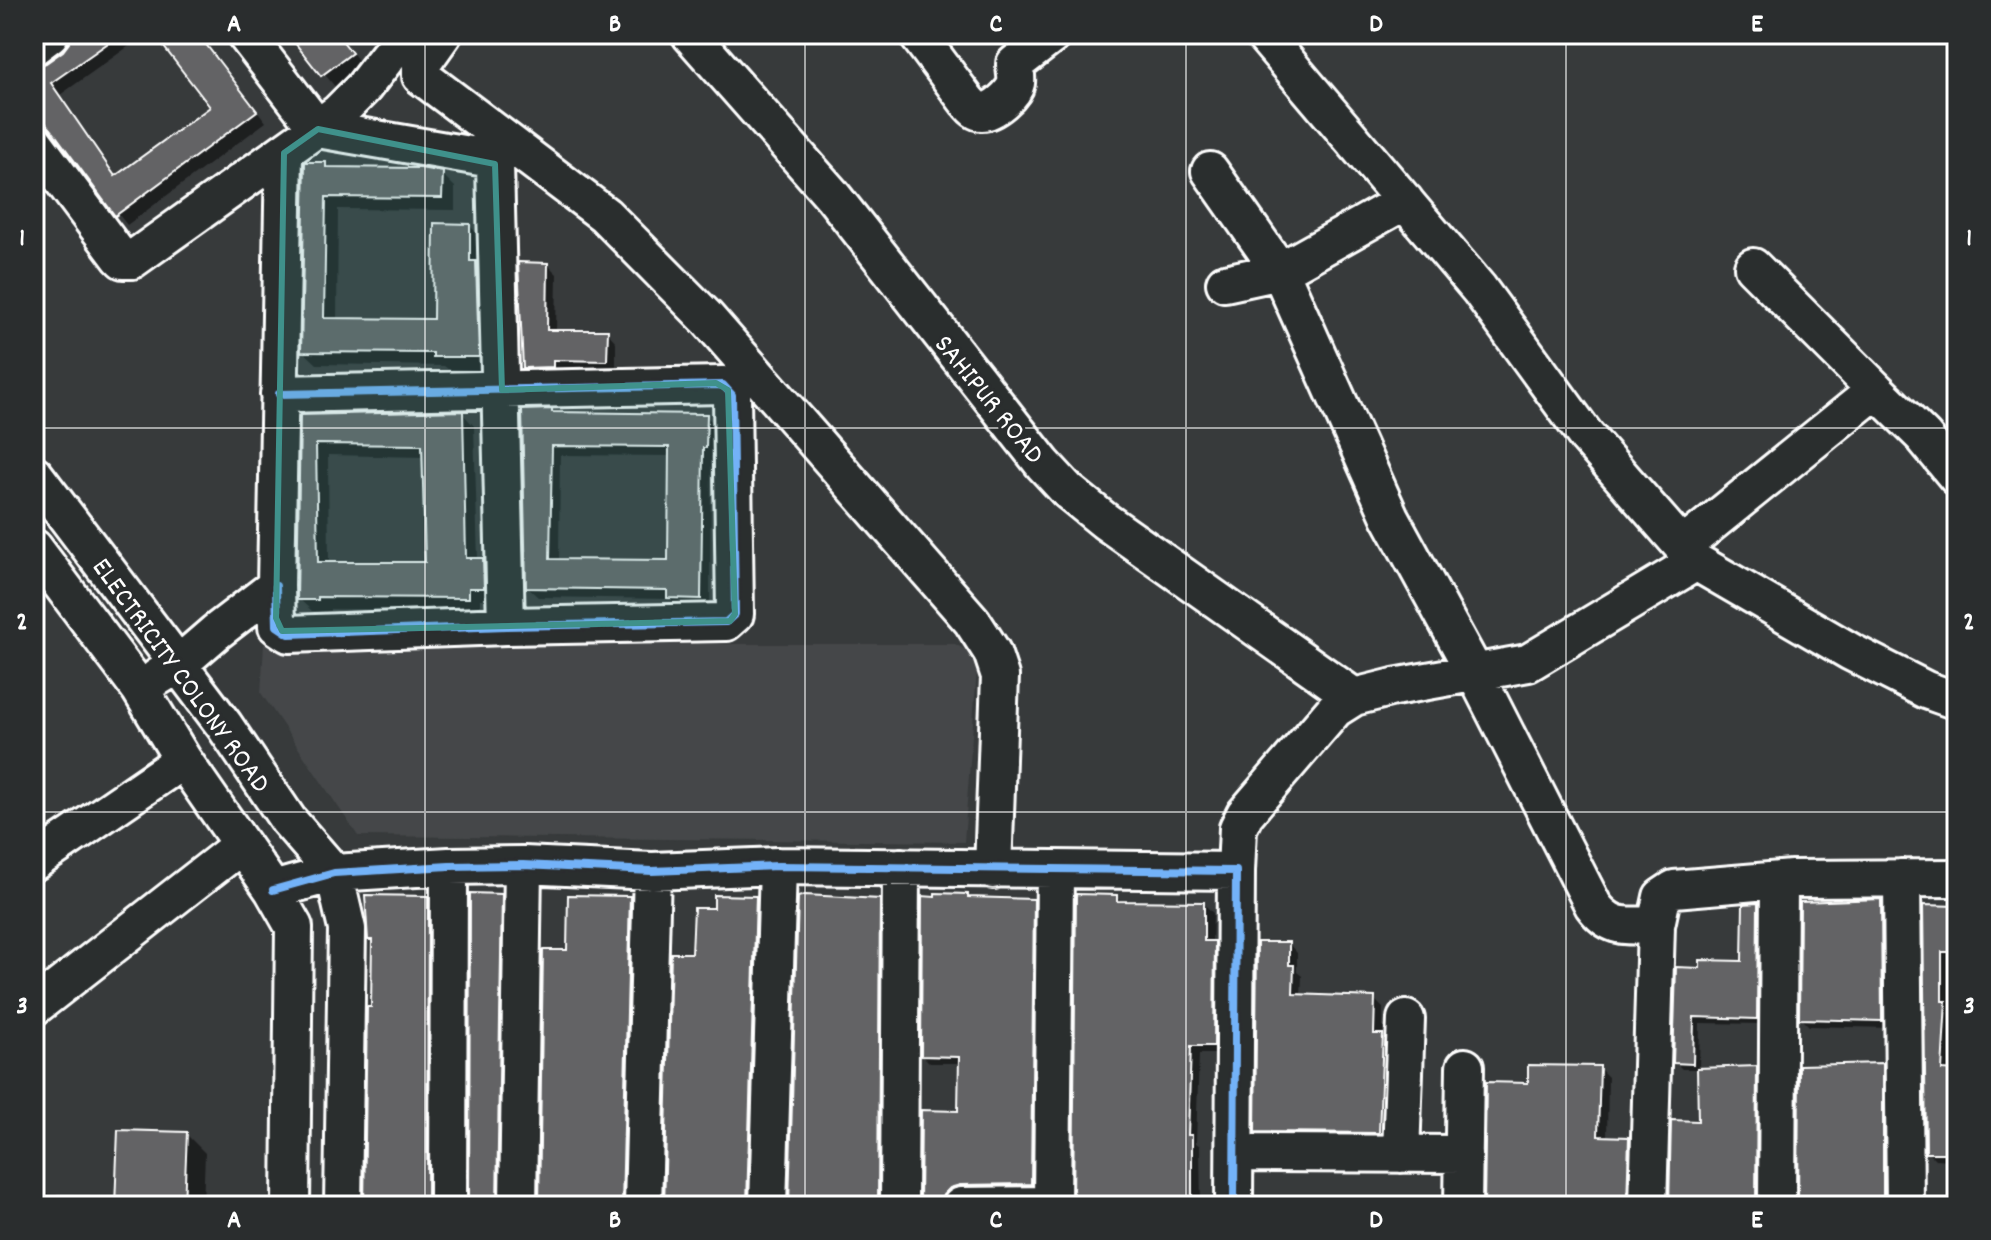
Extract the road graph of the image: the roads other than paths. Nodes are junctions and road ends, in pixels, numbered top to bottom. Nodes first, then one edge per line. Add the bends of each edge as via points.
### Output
1 (50, 34) edge
2 (245, 34) edge
3 (405, 34) edge
4 (443, 34) edge
5 (690, 34) edge
6 (917, 34) edge
7 (1054, 34) edge
8 (1263, 34) edge
9 (34, 46) edge
10 (318, 129) junction
11 (34, 142) edge
12 (284, 153) junction
13 (1210, 171) dead end
14 (1405, 201) junction
15 (1753, 267) dead end
16 (1280, 271) junction
17 (1225, 283) dead end
18 (502, 390) junction
19 (1876, 390) junction
20 (279, 394) junction
21 (34, 474) edge
22 (1957, 477) edge
23 (34, 548) edge
24 (1689, 554) junction
25 (276, 586) junction
26 (506, 626) junction
27 (179, 664) junction
28 (1475, 673) junction
29 (140, 689) junction
30 (1354, 697) junction
31 (1957, 701) edge
32 (183, 760) junction
33 (240, 846) junction
34 (34, 862) edge
35 (523, 865) junction
36 (449, 866) junction
37 (778, 866) junction
38 (901, 867) junction
39 (993, 870) junction
40 (1055, 870) junction
41 (652, 871) junction
42 (1236, 871) junction
43 (334, 873) junction
44 (1902, 878) junction
45 (1957, 878) edge
46 (1779, 880) junction
47 (273, 890) junction
48 (1656, 925) junction
49 (34, 1007) edge
50 (1406, 1019) dead end
51 (1465, 1067) dead end
52 (1235, 1153) junction
53 (1401, 1154) junction
54 (1464, 1154) junction
55 (1052, 1205) edge
56 (291, 1206) edge
57 (343, 1206) edge
58 (448, 1206) edge
59 (518, 1206) edge
60 (643, 1206) edge
61 (768, 1206) edge
62 (899, 1206) edge
63 (961, 1206) edge
64 (1234, 1206) edge
65 (1463, 1206) edge
66 (1648, 1206) edge
67 (1777, 1206) edge
68 (1905, 1206) edge

1 - 9 street
2 - 10 street
3 - 10 street via 363,88
4 - 39 street via 421,65 421,76 605,215 706,317 972,621 1000,676
5 - 30 street, SAHIPUR ROAD via 832,195 1068,491
6 - 7 street via 967,101 983,112 1013,90 1015,64
8 - 14 street
10 - 12 street
10 - 18 street via 486,158 495,164
11 - 12 street via 127,261
12 - 20 street
13 - 16 street
14 - 16 street
14 - 24 street via 1479,289 1586,436
15 - 19 street
16 - 17 street
16 - 28 street via 1390,517
18 - 20 street
18 - 26 street
18 - 26 street via 716,383 732,395 733,619
19 - 22 street
19 - 24 street
20 - 25 street
21 - 27 street, ELECTRICITY COLONY ROAD
23 - 29 street, ELECTRICITY COLONY ROAD
24 - 28 street via 1528,663
24 - 31 street via 1851,652
25 - 26 street via 277,626 289,634
25 - 27 street
27 - 29 street
27 - 43 street, ELECTRICITY COLONY ROAD via 288,820
28 - 30 street
28 - 48 street via 1593,905 1609,923
29 - 32 street, ELECTRICITY COLONY ROAD
30 - 42 street via 1319,725 1245,814 1238,828
32 - 33 street, ELECTRICITY COLONY ROAD
32 - 34 street
33 - 47 street, ELECTRICITY COLONY ROAD
33 - 49 street
35 - 36 street
35 - 41 street
35 - 59 street
36 - 43 street
36 - 58 street
37 - 38 street
37 - 41 street
37 - 61 street
38 - 39 street
38 - 62 street
39 - 40 street
40 - 42 street
40 - 55 street
41 - 60 street
42 - 52 street
43 - 47 street
43 - 57 street via 347,929
44 - 45 street
44 - 46 street
44 - 68 street
46 - 48 street via 1674,889 1659,902
46 - 67 street
47 - 56 street, ELECTRICITY COLONY ROAD via 294,927
48 - 66 street
50 - 53 street
51 - 54 street
52 - 53 street
52 - 64 street
53 - 54 street
54 - 65 street
55 - 63 street

